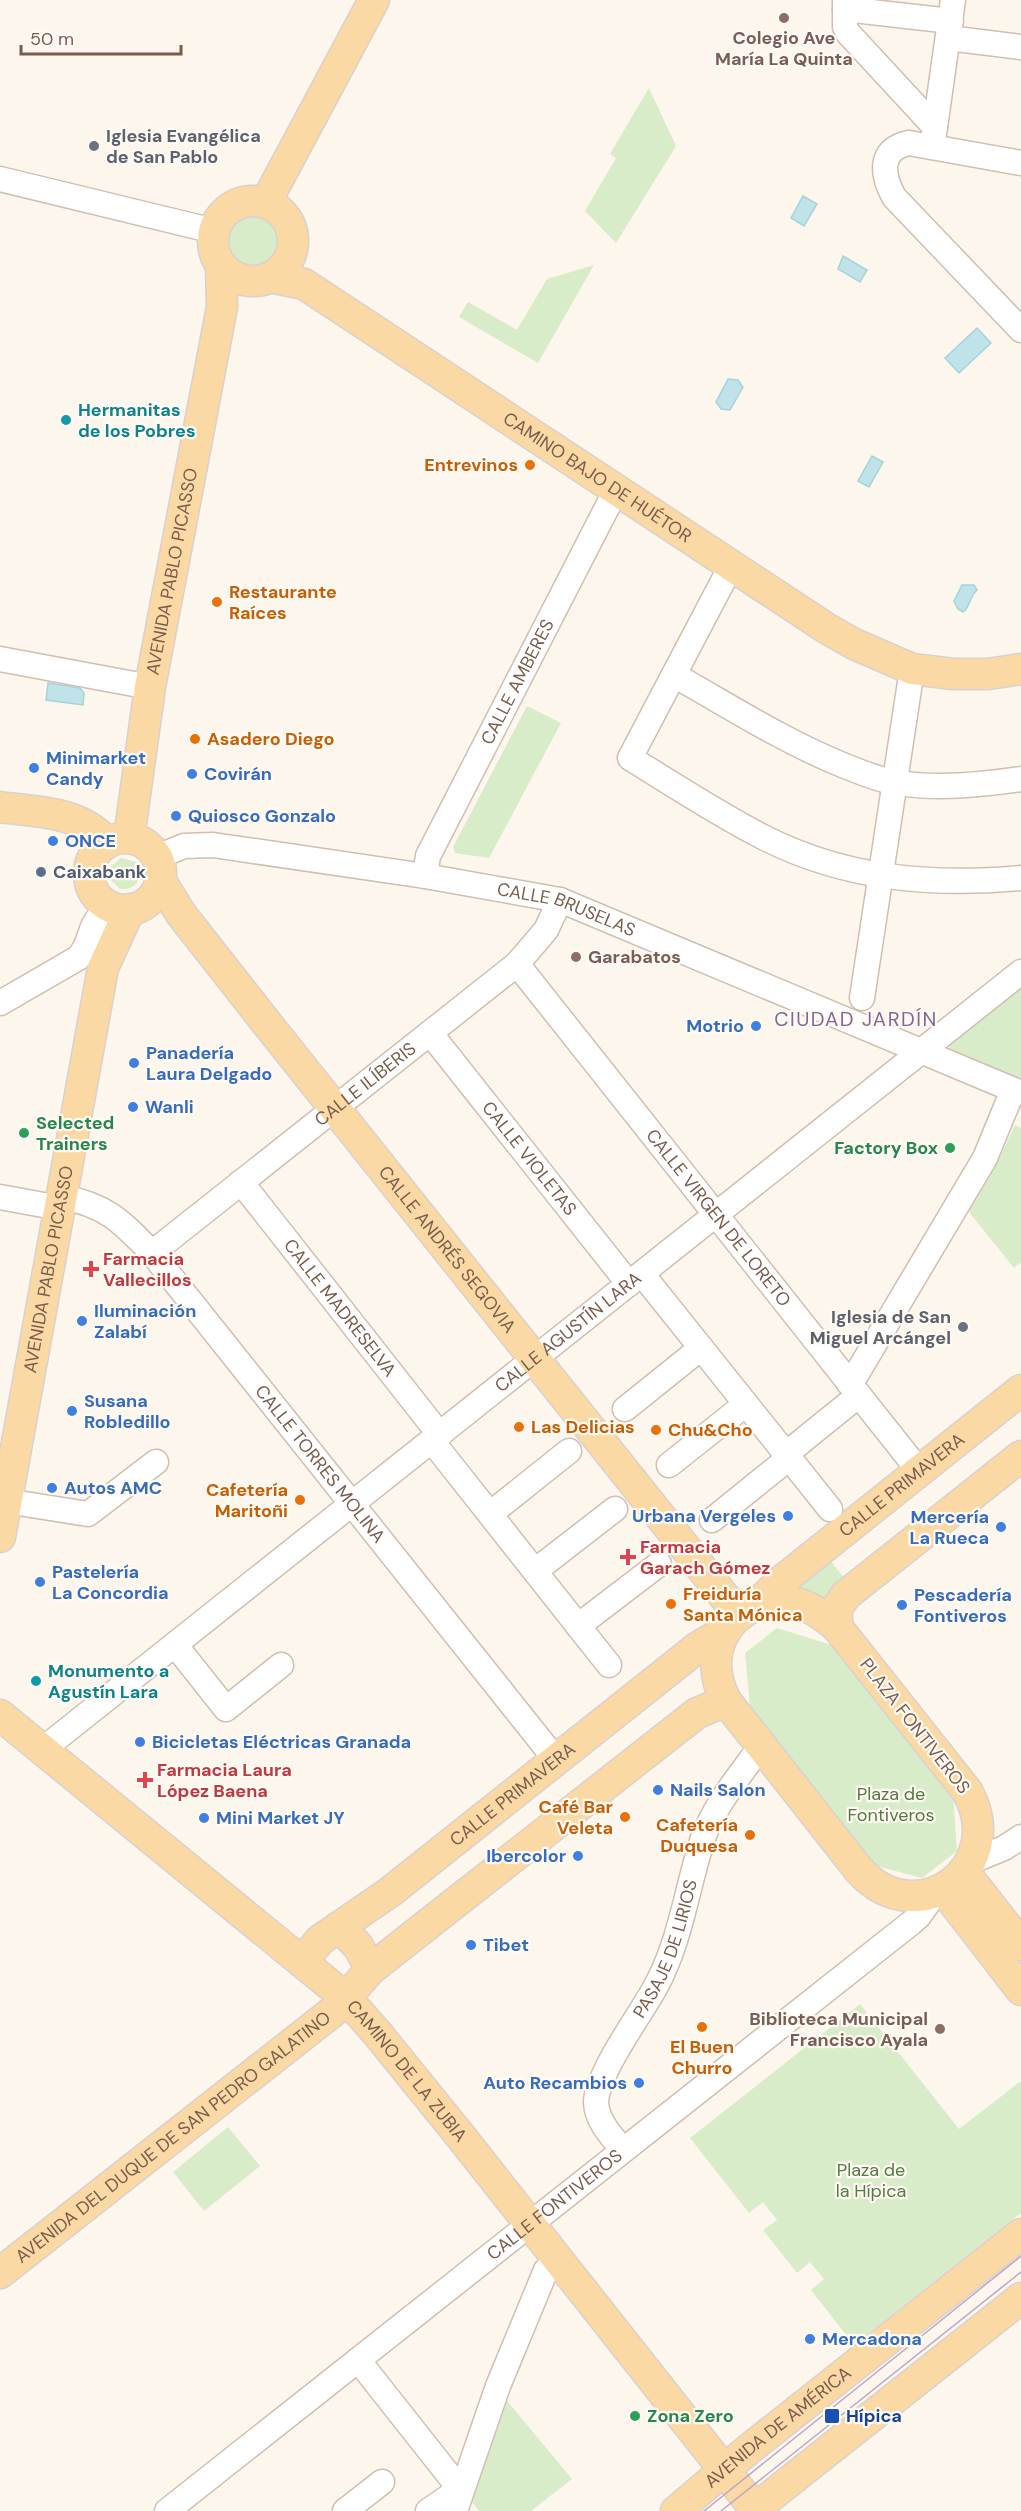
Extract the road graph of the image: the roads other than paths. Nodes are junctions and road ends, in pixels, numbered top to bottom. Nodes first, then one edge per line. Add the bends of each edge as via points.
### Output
1 (374, 0) edge
2 (845, 4) edge
3 (951, 20) edge
4 (1021, 47) edge
5 (933, 137) junction
6 (1021, 163) edge
7 (0, 179) edge
8 (266, 202) junction
9 (214, 231) junction
10 (291, 254) junction
11 (221, 266) junction
12 (265, 279) junction
13 (304, 284) junction
14 (222, 307) junction
15 (1021, 330) edge
16 (616, 490) junction
17 (731, 566) junction
18 (1020, 659) edge
19 (0, 660) edge
20 (903, 664) junction
21 (988, 674) junction
22 (674, 675) junction
23 (150, 687) junction
24 (1021, 693) edge
25 (1021, 779) edge
26 (895, 782) junction
27 (0, 807) edge
28 (118, 840) junction
29 (158, 869) junction
30 (424, 876) junction
31 (881, 876) junction
32 (1021, 878) edge
33 (560, 900) junction
34 (112, 909) junction
35 (517, 964) junction
36 (1021, 972) edge
37 (862, 998) dead end
38 (0, 1003) edge
39 (430, 1033) junction
40 (922, 1051) junction
41 (1017, 1091) edge
42 (334, 1108) junction
43 (241, 1182) junction
44 (0, 1197) edge
45 (61, 1203) junction
46 (716, 1215) junction
47 (152, 1252) junction
48 (636, 1279) junction
49 (701, 1348) junction
50 (535, 1359) junction
51 (854, 1389) junction
52 (1021, 1390) edge
53 (746, 1404) junction
54 (624, 1409) dead end
55 (436, 1438) junction
56 (9, 1443) edge
57 (569, 1451) dead end
58 (788, 1456) junction
59 (1021, 1456) edge
60 (156, 1462) dead end
61 (669, 1465) dead end
62 (920, 1472) junction
63 (6, 1501) junction
64 (353, 1505) junction
65 (615, 1509) dead end
66 (830, 1509) dead end
67 (490, 1514) junction
68 (712, 1520) dead end
69 (0, 1537) edge
70 (659, 1564) dead end
71 (535, 1571) junction
72 (740, 1617) junction
73 (578, 1626) junction
74 (837, 1627) junction
75 (176, 1646) junction
76 (281, 1665) dead end
77 (609, 1665) dead end
78 (726, 1701) junction
79 (0, 1715) edge
80 (22, 1741) edge
81 (761, 1746) junction
82 (556, 1760) junction
83 (1021, 1837) edge
84 (953, 1879) junction
85 (390, 1892) junction
86 (339, 1927) junction
87 (418, 1932) junction
88 (1021, 1945) edge
89 (302, 1962) junction
90 (371, 1968) junction
91 (1021, 1990) edge
92 (346, 1998) junction
93 (622, 2150) junction
94 (530, 2224) junction
95 (1021, 2234) edge
96 (559, 2260) junction
97 (0, 2273) edge
98 (1021, 2298) edge
99 (358, 2360) junction
100 (725, 2470) junction
101 (382, 2482) dead end
102 (456, 2493) edge
103 (755, 2510) edge
104 (167, 2511) edge
105 (345, 2511) edge
106 (428, 2511) edge
107 (676, 2511) edge

1 - 8 main road
2 - 3 street
2 - 5 street via 848,33
3 - 4 street
3 - 5 street
5 - 6 street
5 - 15 street via 898,145 889,152 885,176 894,197
7 - 9 street
8 - 9 main road via 236,206 225,213
8 - 10 main road via 287,220 292,232
9 - 11 main road via 215,255
10 - 12 main road via 282,268
10 - 13 main road
11 - 12 main road via 239,278
11 - 14 main road, AVENIDA PABLO PICASSO
12 - 13 main road, CAMINO BAJO DE HUÉTOR
12 - 14 main road via 248,294
13 - 16 main road, CAMINO BAJO DE HUÉTOR
14 - 23 main road, AVENIDA PABLO PICASSO
16 - 17 main road, CAMINO BAJO DE HUÉTOR
16 - 30 street, CALLE AMBERES via 428,855
17 - 20 main road, CAMINO BAJO DE HUÉTOR via 854,644
17 - 22 street
18 - 20 main road, CAMINO BAJO DE HUÉTOR
18 - 21 main road, CAMINO BAJO DE HUÉTOR
19 - 23 street
20 - 21 main road, CAMINO BAJO DE HUÉTOR via 953,674
20 - 26 street
21 - 24 main road, CAMINO BAJO DE HUÉTOR
22 - 26 street via 831,760
22 - 31 street via 630,758 764,838 798,853
23 - 28 main road, AVENIDA PABLO PICASSO
25 - 26 street via 983,785
26 - 31 street
27 - 28 main road via 79,820 101,836
28 - 29 main road via 144,843
28 - 34 main road via 93,858 89,876 93,891
29 - 30 street, CALLE BRUSELAS via 184,846 213,845
29 - 34 main road via 149,900
29 - 42 main road, CALLE ANDRÉS SEGOVIA via 181,914
30 - 33 street, CALLE BRUSELAS
31 - 32 street via 931,882
31 - 37 street
33 - 35 street, CALLE ILÍBERIS via 546,930
33 - 40 street, CALLE BRUSELAS
34 - 38 street via 93,923 88,948 78,958
34 - 45 main road, AVENIDA PABLO PICASSO
35 - 39 street, CALLE ILÍBERIS
35 - 46 street, CALLE VIRGEN DE LORETO
36 - 40 street, CALLE AGUSTÍN LARA
39 - 42 street, CALLE ILÍBERIS
39 - 48 street, CALLE VIOLETAS
40 - 41 street, CALLE BRUSELAS
40 - 46 street, CALLE AGUSTÍN LARA
41 - 51 street via 985,1158 856,1375
42 - 43 street, CALLE ILÍBERIS
42 - 50 main road, CALLE ANDRÉS SEGOVIA
43 - 47 street, CALLE ILÍBERIS
43 - 55 street, CALLE MADRESELVA
44 - 45 street, CALLE TORRES MOLINA
45 - 47 street, CALLE TORRES MOLINA via 101,1208
45 - 56 main road, AVENIDA PABLO PICASSO
46 - 48 street, CALLE AGUSTÍN LARA
46 - 51 street, CALLE VIRGEN DE LORETO
47 - 64 street, CALLE TORRES MOLINA
48 - 49 street, CALLE VIOLETAS
48 - 50 street, CALLE AGUSTÍN LARA
49 - 53 street, CALLE VIOLETAS
49 - 54 street
50 - 55 street, CALLE AGUSTÍN LARA
50 - 72 main road, CALLE ANDRÉS SEGOVIA
51 - 58 street
51 - 62 street, CALLE VIRGEN DE LORETO
52 - 62 main road, CALLE PRIMAVERA
53 - 58 street, CALLE VIOLETAS
53 - 61 street
55 - 64 street, CALLE AGUSTÍN LARA
55 - 67 street, CALLE MADRESELVA
56 - 63 main road, AVENIDA PABLO PICASSO
57 - 67 street
58 - 66 street, CALLE VIOLETAS
58 - 68 street
59 - 74 main road via 846,1595 837,1608
60 - 63 street via 88,1514
62 - 72 main road, CALLE PRIMAVERA
63 - 69 main road, AVENIDA PABLO PICASSO
64 - 75 street, CALLE AGUSTÍN LARA
64 - 82 street, CALLE TORRES MOLINA
65 - 71 street
67 - 71 street, CALLE MADRESELVA
70 - 73 street
71 - 73 street, CALLE MADRESELVA
72 - 74 main road, PLAZA FONTIVEROS via 776,1600 803,1604
72 - 78 main road via 718,1646 718,1683
72 - 82 main road, CALLE PRIMAVERA
73 - 77 street, CALLE MADRESELVA
74 - 84 main road, PLAZA FONTIVEROS via 967,1791 975,1807 979,1825 976,1849
75 - 76 street via 226,1709
75 - 80 street, CALLE AGUSTÍN LARA via 116,1693
78 - 81 main road
78 - 87 main road via 697,1713
79 - 80 main road, CAMINO DE LA ZUBIA
80 - 89 main road, CAMINO DE LA ZUBIA
81 - 84 main road via 871,1883 897,1895 922,1896
81 - 93 street, PASAJE DE LIRIOS via 723,1799 704,1837 669,1958 599,2084 596,2104 600,2120
82 - 85 main road, CALLE PRIMAVERA
83 - 84 street
84 - 88 main road
84 - 91 main road
84 - 93 street, CALLE FONTIVEROS via 918,1917
85 - 86 main road, CALLE PRIMAVERA
85 - 87 main road via 398,1918
86 - 89 main road, CALLE PRIMAVERA via 320,1940
86 - 90 main road via 358,1946
87 - 90 main road
89 - 92 main road, CAMINO DE LA ZUBIA
90 - 92 main road
92 - 94 main road, CAMINO DE LA ZUBIA
92 - 97 main road, AVENIDA DEL DUQUE DE SAN PEDRO GALATINO
93 - 94 street, CALLE FONTIVEROS
94 - 96 main road, CAMINO DE LA ZUBIA
94 - 99 street, CALLE FONTIVEROS
95 - 100 main road, AVENIDA DE AMÉRICA
96 - 100 main road, CAMINO DE LA ZUBIA
96 - 102 street via 546,2270
98 - 103 main road
99 - 102 street
99 - 104 street, CALLE FONTIVEROS
100 - 103 main road, CAMINO DE LA ZUBIA
100 - 107 main road, AVENIDA DE AMÉRICA
101 - 105 street
102 - 106 street

